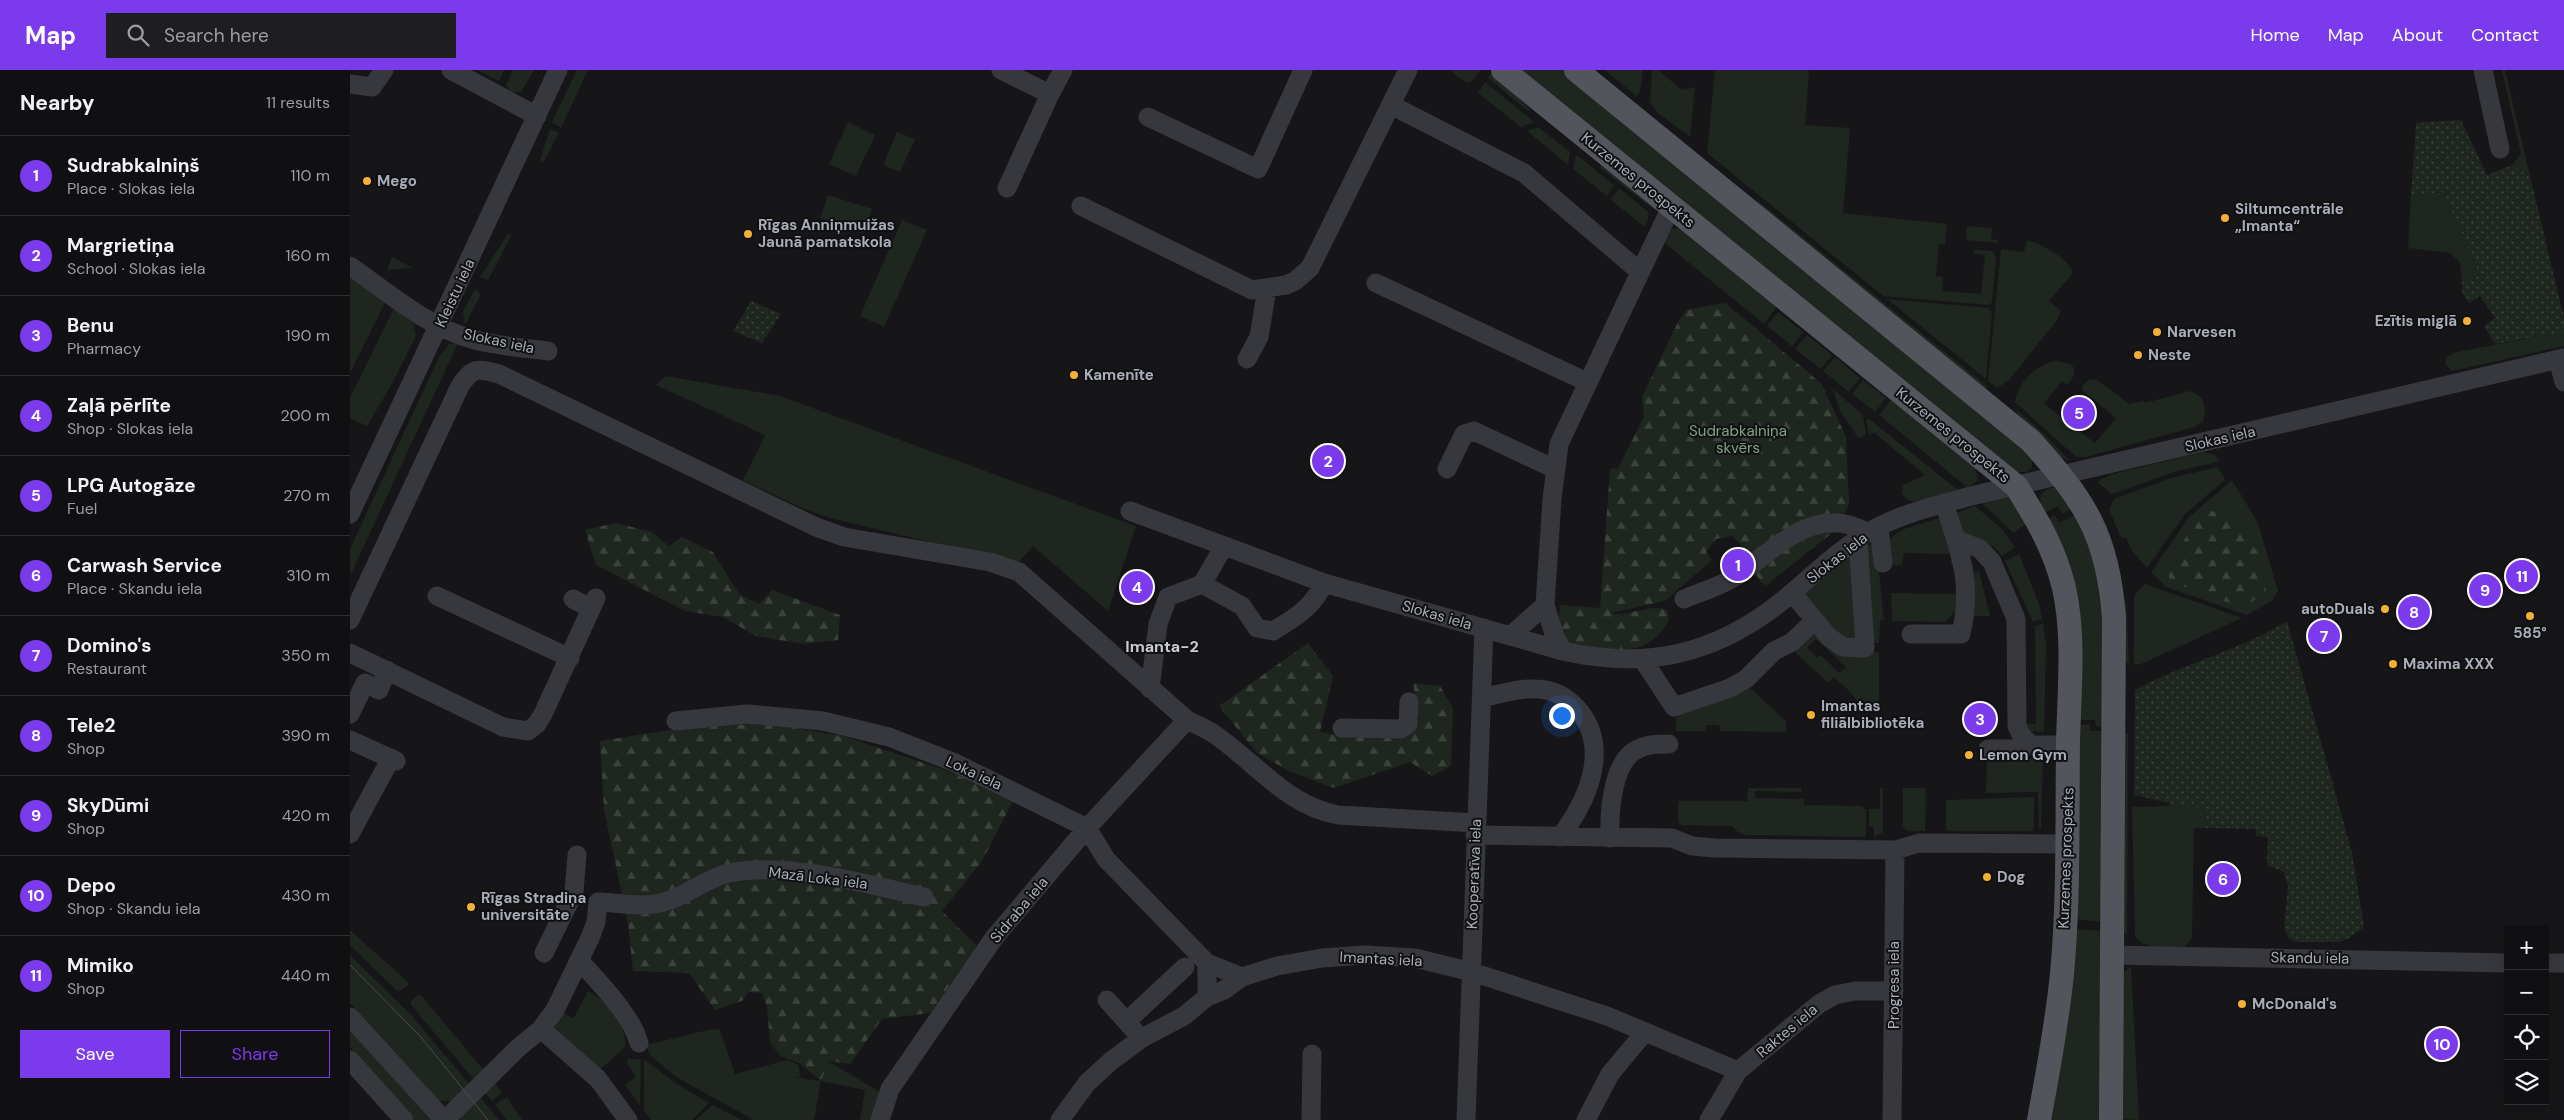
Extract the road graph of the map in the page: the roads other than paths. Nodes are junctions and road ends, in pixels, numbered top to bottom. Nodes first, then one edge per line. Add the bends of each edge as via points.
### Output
1 (384, 70) edge
2 (451, 70) edge
3 (558, 70) edge
4 (1001, 70) edge
5 (1063, 70) edge
6 (1303, 70) edge
7 (1503, 70) edge
8 (1576, 70) edge
9 (2483, 70) edge
10 (1405, 71) edge
11 (350, 84) edge
12 (1050, 94) junction
13 (1390, 105) junction
14 (537, 116) junction
15 (1148, 117) dead end
16 (2500, 149) dead end
17 (1007, 188) dead end
18 (1081, 206) dead end
19 (1671, 207) junction
20 (350, 266) edge
21 (1639, 271) junction
22 (1376, 282) dead end
23 (1267, 288) junction
24 (440, 326) junction
25 (477, 340) junction
26 (548, 351) dead end
27 (1248, 359) dead end
28 (2561, 359) edge
29 (481, 369) junction
30 (1587, 382) junction
31 (2564, 382) edge
32 (1447, 469) dead end
33 (1555, 469) junction
34 (2062, 476) junction
35 (2016, 486) junction
36 (1944, 503) junction
37 (1130, 511) dead end
38 (350, 514) edge
39 (1868, 533) junction
40 (1956, 538) junction
41 (1224, 546) junction
42 (1883, 563) dead end
43 (1324, 582) junction
44 (1202, 584) junction
45 (1792, 593) junction
46 (437, 596) dead end
47 (573, 599) dead end
48 (1684, 599) dead end
49 (1545, 605) junction
50 (350, 620) edge
51 (1814, 621) junction
52 (1484, 628) junction
53 (1911, 634) dead end
54 (1510, 636) junction
55 (1563, 651) junction
56 (350, 653) edge
57 (570, 658) junction
58 (1643, 660) junction
59 (387, 670) junction
60 (358, 680) edge
61 (1150, 689) junction
62 (1482, 698) junction
63 (1409, 702) dead end
64 (350, 714) edge
65 (676, 720) dead end
66 (1187, 720) junction
67 (1342, 728) dead end
68 (350, 740) edge
69 (1668, 744) dead end
70 (2031, 745) junction
71 (2068, 746) junction
72 (1988, 749) dead end
73 (1087, 828) junction
74 (1475, 829) junction
75 (350, 834) edge
76 (1560, 837) junction
77 (1610, 838) junction
78 (2067, 844) junction
79 (1896, 850) junction
80 (577, 855) dead end
81 (924, 897) dead end
82 (544, 953) dead end
83 (2112, 955) junction
84 (579, 960) junction
85 (1207, 963) junction
86 (2504, 963) edge
87 (2549, 963) edge
88 (2564, 963) edge
89 (1185, 967) dead end
90 (1472, 972) junction
91 (1242, 977) junction
92 (1894, 991) junction
93 (1207, 997) junction
94 (1107, 1000) dead end
95 (350, 1018) edge
96 (1126, 1021) junction
97 (541, 1029) junction
98 (1645, 1032) junction
99 (1142, 1038) junction
100 (639, 1043) dead end
101 (1312, 1054) dead end
102 (350, 1060) edge
103 (1738, 1071) junction
104 (404, 1120) edge
105 (444, 1120) edge
106 (628, 1120) edge
107 (880, 1120) edge
108 (1060, 1120) edge
109 (1311, 1120) edge
110 (1466, 1120) edge
111 (1586, 1120) edge
112 (1709, 1120) edge
113 (1892, 1120) edge
114 (2039, 1120) edge
115 (2111, 1120) edge

1 - 11 street via 372,87
2 - 14 street
3 - 14 street, Kleistu iela
4 - 12 street
5 - 12 street
6 - 15 street via 1258,169
7 - 19 main road, Kurzemes prospekts
8 - 34 main road via 1993,408 2031,441
9 - 16 street
10 - 13 street
12 - 17 street
13 - 21 street via 1524,173
13 - 23 street via 1310,268 1295,281
14 - 24 street, Kleistu iela
18 - 23 street via 1252,290
19 - 21 street
19 - 35 main road, Kurzemes prospekts
20 - 24 street, Slokas iela via 420,316
21 - 30 street
22 - 30 street
23 - 27 street via 1258,337
24 - 25 street, Slokas iela
24 - 38 street, Kleistu iela
25 - 26 street, Slokas iela
25 - 29 street via 482,355
28 - 31 street
28 - 34 street, Slokas iela
29 - 50 street via 470,373 460,386
29 - 61 street via 499,374 816,527 844,537 990,562 1018,572
30 - 33 street via 1559,444
32 - 33 street via 1464,434 1474,431
33 - 49 street
34 - 35 street, Slokas iela
34 - 83 main road via 2084,506 2102,545 2112,590 2115,678
35 - 36 street, Slokas iela
35 - 71 main road, Kurzemes prospekts via 2050,544 2064,590 2069,629
36 - 39 street, Slokas iela via 1906,514
36 - 40 street
37 - 41 street, Slokas iela
39 - 42 street
39 - 45 street, Slokas iela
39 - 48 street via 1852,524 1837,523 1803,529 1784,539 1732,579
39 - 51 street via 1865,648 1843,647
40 - 53 street via 1966,582 1967,606 1961,634
40 - 70 street via 1980,549 1992,562 2016,619 2017,726
41 - 43 street, Slokas iela
41 - 44 street
43 - 44 street via 1318,596 1301,614 1273,631 1257,628 1242,606
43 - 52 street, Slokas iela
44 - 61 street via 1168,597 1158,624
45 - 51 street
45 - 58 street, Slokas iela via 1758,619 1719,641 1684,653
46 - 57 street
47 - 57 street via 593,603
49 - 54 street
49 - 55 street
51 - 58 street via 1792,642 1774,651 1746,679 1730,688 1674,707
52 - 54 street, Slokas iela
52 - 62 street, Kooperatīva iela
54 - 55 street, Slokas iela
55 - 58 street, Slokas iela via 1589,657
56 - 59 street
57 - 59 street via 543,714 528,731 503,727
59 - 60 street via 379,690
60 - 64 street
61 - 66 street
62 - 74 street, Kooperatīva iela
62 - 76 street via 1516,689 1550,691 1572,701 1585,719 1595,743 1590,780 1578,814
63 - 67 street via 1408,724 1401,729
65 - 73 street, Loka iela via 747,714 785,716 823,720 889,737 953,762
66 - 73 street, Sidraba iela
66 - 74 street via 1211,732 1293,798 1320,812
68 - 75 street via 394,760
69 - 77 street via 1636,749 1626,759 1617,775
70 - 71 street
70 - 72 street
71 - 78 main road, Kurzemes prospekts
73 - 85 street via 1106,859
73 - 107 street, Sidraba iela via 994,938 890,1090
74 - 76 street
74 - 90 street, Kooperatīva iela
76 - 77 street
77 - 79 street via 1672,838 1692,846 1715,848
78 - 79 street via 1919,844
78 - 114 main road, Kurzemes prospekts via 2062,972
79 - 92 street, Progresa iela
80 - 82 street via 574,892
81 - 84 street, Mazā Loka iela via 862,883 774,870 728,874 669,901 643,905 598,902 596,922
83 - 86 street, Skandu iela
83 - 115 main road
84 - 97 street via 555,1010
84 - 100 street via 610,996
85 - 91 street
85 - 93 street
87 - 88 street
89 - 96 street
90 - 91 street, Imantas iela via 1415,958 1365,955 1277,966
90 - 98 street, Imantas iela via 1607,1016
90 - 110 street, Kooperatīva iela
91 - 93 street, Imantas iela
92 - 103 street, Raktes iela via 1855,991 1835,995 1819,1004
92 - 113 street, Progresa iela
93 - 99 street, Imantas iela via 1184,1016
94 - 96 street
95 - 105 street
96 - 99 street
97 - 105 street
97 - 106 street via 598,1080
98 - 103 street, Imantas iela
98 - 111 street via 1610,1074
99 - 108 street, Imantas iela via 1087,1083
101 - 109 street
102 - 104 street
103 - 112 street, Raktes iela

